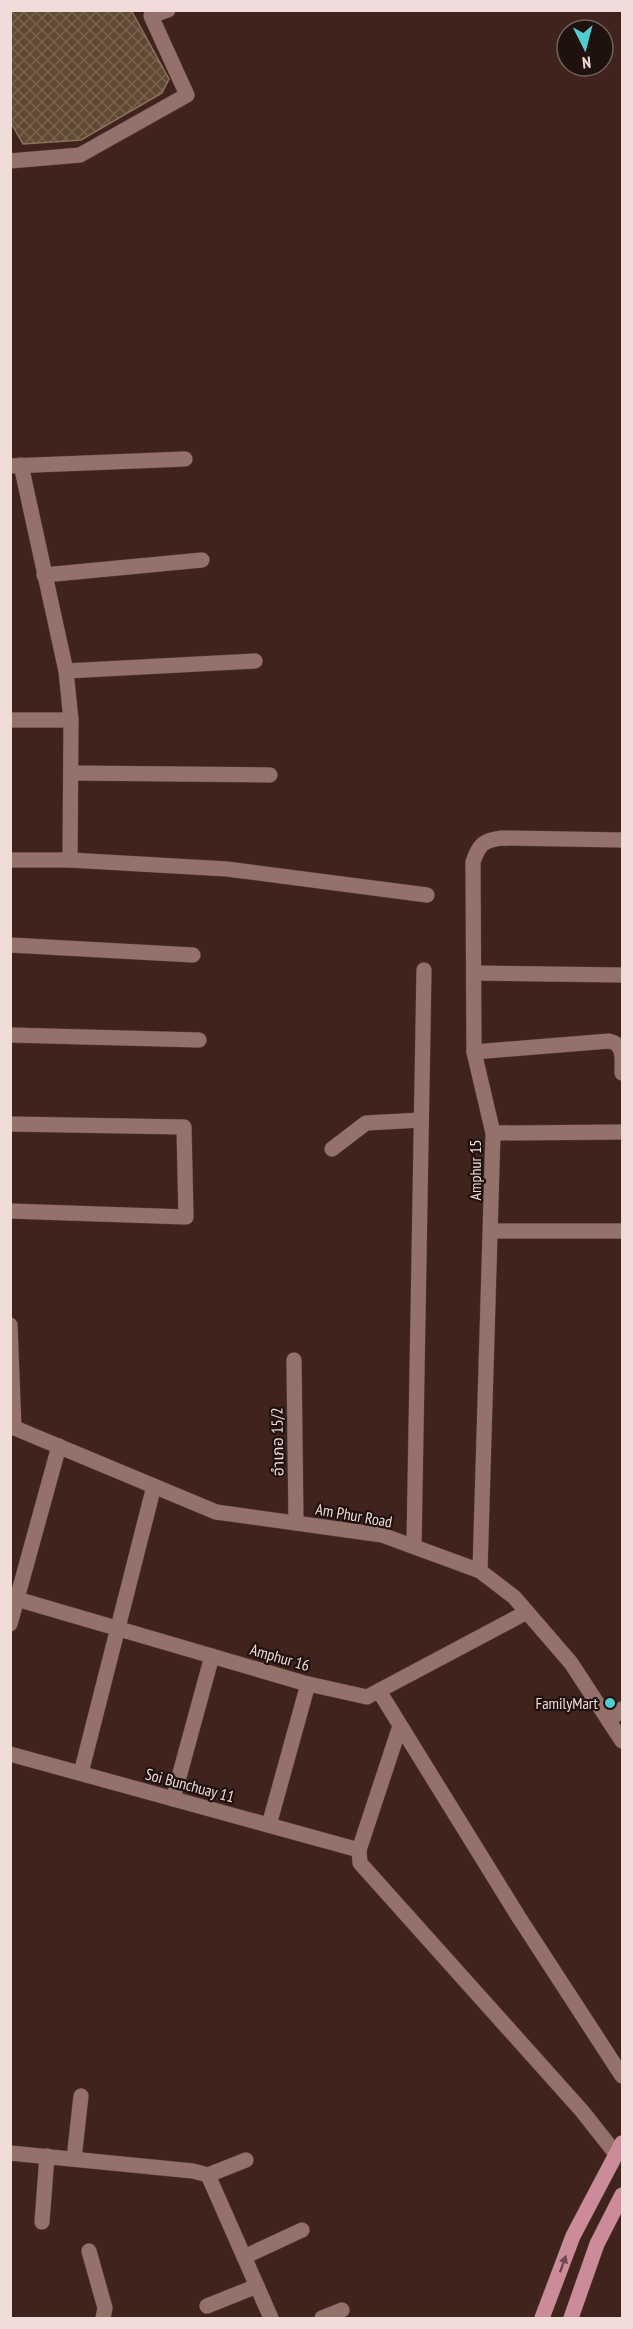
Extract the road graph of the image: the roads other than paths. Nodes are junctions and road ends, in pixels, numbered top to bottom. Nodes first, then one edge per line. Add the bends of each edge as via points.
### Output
1 (168, 10) edge
2 (10, 161) edge
3 (185, 459) dead end
4 (16, 465) edge
5 (202, 560) dead end
6 (44, 575) junction
7 (255, 661) dead end
8 (66, 671) junction
9 (10, 720) edge
10 (71, 720) junction
11 (71, 773) junction
12 (270, 775) dead end
13 (622, 840) edge
14 (10, 860) edge
15 (70, 860) junction
16 (427, 895) dead end
17 (10, 945) edge
18 (193, 955) dead end
19 (424, 970) dead end
20 (475, 973) junction
21 (622, 975) edge
22 (10, 1035) edge
23 (199, 1040) dead end
24 (474, 1052) junction
25 (622, 1073) edge
26 (421, 1120) junction
27 (10, 1124) edge
28 (622, 1132) edge
29 (494, 1133) junction
30 (332, 1149) dead end
31 (10, 1211) edge
32 (492, 1231) junction
33 (622, 1231) edge
34 (10, 1325) edge
35 (294, 1360) dead end
36 (12, 1427) edge
37 (59, 1446) junction
38 (154, 1486) junction
39 (296, 1523) junction
40 (414, 1546) junction
41 (480, 1571) junction
42 (14, 1598) edge
43 (527, 1612) junction
44 (10, 1624) edge
45 (118, 1628) junction
46 (212, 1656) junction
47 (308, 1684) junction
48 (379, 1691) junction
49 (622, 1709) edge
50 (609, 1722) junction
51 (400, 1726) junction
52 (622, 1741) edge
53 (10, 1754) edge
54 (81, 1773) junction
55 (173, 1798) junction
56 (269, 1825) junction
57 (359, 1850) junction
58 (622, 2076) edge
59 (81, 2096) dead end
60 (619, 2148) edge
61 (10, 2153) edge
62 (47, 2156) junction
63 (74, 2159) junction
64 (246, 2160) dead end
65 (208, 2175) junction
66 (622, 2195) edge
67 (42, 2222) dead end
68 (302, 2230) dead end
69 (89, 2251) dead end
70 (244, 2257) junction
71 (257, 2286) junction
72 (207, 2306) dead end
73 (342, 2310) dead end
74 (103, 2319) edge
75 (271, 2319) edge
76 (322, 2319) edge
77 (542, 2319) edge
78 (571, 2319) edge

1 - 2 street via 152,16 188,95 80,155
3 - 4 street
4 - 6 street
5 - 6 street
6 - 8 street
7 - 8 street
8 - 10 street
9 - 10 street
10 - 11 street
11 - 12 street
11 - 15 street
13 - 20 street, Amphur 15 via 502,838 486,840 478,847 473,862
14 - 15 street
15 - 16 street via 227,869
17 - 18 street
19 - 26 street
20 - 21 street
20 - 24 street, Amphur 15
22 - 23 street
24 - 25 street via 609,1041 620,1047
24 - 29 street, Amphur 15
26 - 30 street via 366,1123
26 - 40 street
27 - 31 street via 184,1127 186,1217
28 - 29 street
29 - 32 street, Amphur 15
32 - 33 street
32 - 41 street, Amphur 15
34 - 36 street
35 - 39 street, อำเภอ 15/2
36 - 37 street, Am Phur Road
37 - 38 street, Am Phur Road
37 - 42 street
38 - 39 street, Am Phur Road via 216,1512
38 - 45 street
39 - 40 street, Am Phur Road via 382,1535
40 - 41 street, Am Phur Road
41 - 43 street, Am Phur Road
42 - 44 street
42 - 45 street, Amphur 16
43 - 48 street, Amphur 16
43 - 50 street, Am Phur Road via 571,1663
45 - 46 street, Amphur 16
45 - 54 street
46 - 47 street, Amphur 16
46 - 55 street
47 - 48 street, Amphur 16 via 367,1697
47 - 56 street
48 - 51 street
49 - 50 street
50 - 52 street, Am Phur Road
51 - 57 street
51 - 58 street
53 - 54 street, Soi Bunchuay 11
54 - 55 street, Soi Bunchuay 11
55 - 56 street, Soi Bunchuay 11
56 - 57 street, Soi Bunchuay 11
57 - 60 street via 360,1863
59 - 63 street
77 -> 60 main road via 573,2236
61 - 62 street
62 - 63 street
62 - 67 street
63 - 65 street
64 - 65 street
65 - 70 street
66 - 78 main road via 597,2244
68 - 70 street
69 - 74 street via 105,2308
70 - 71 street
71 - 72 street
71 - 75 street
73 - 76 street

